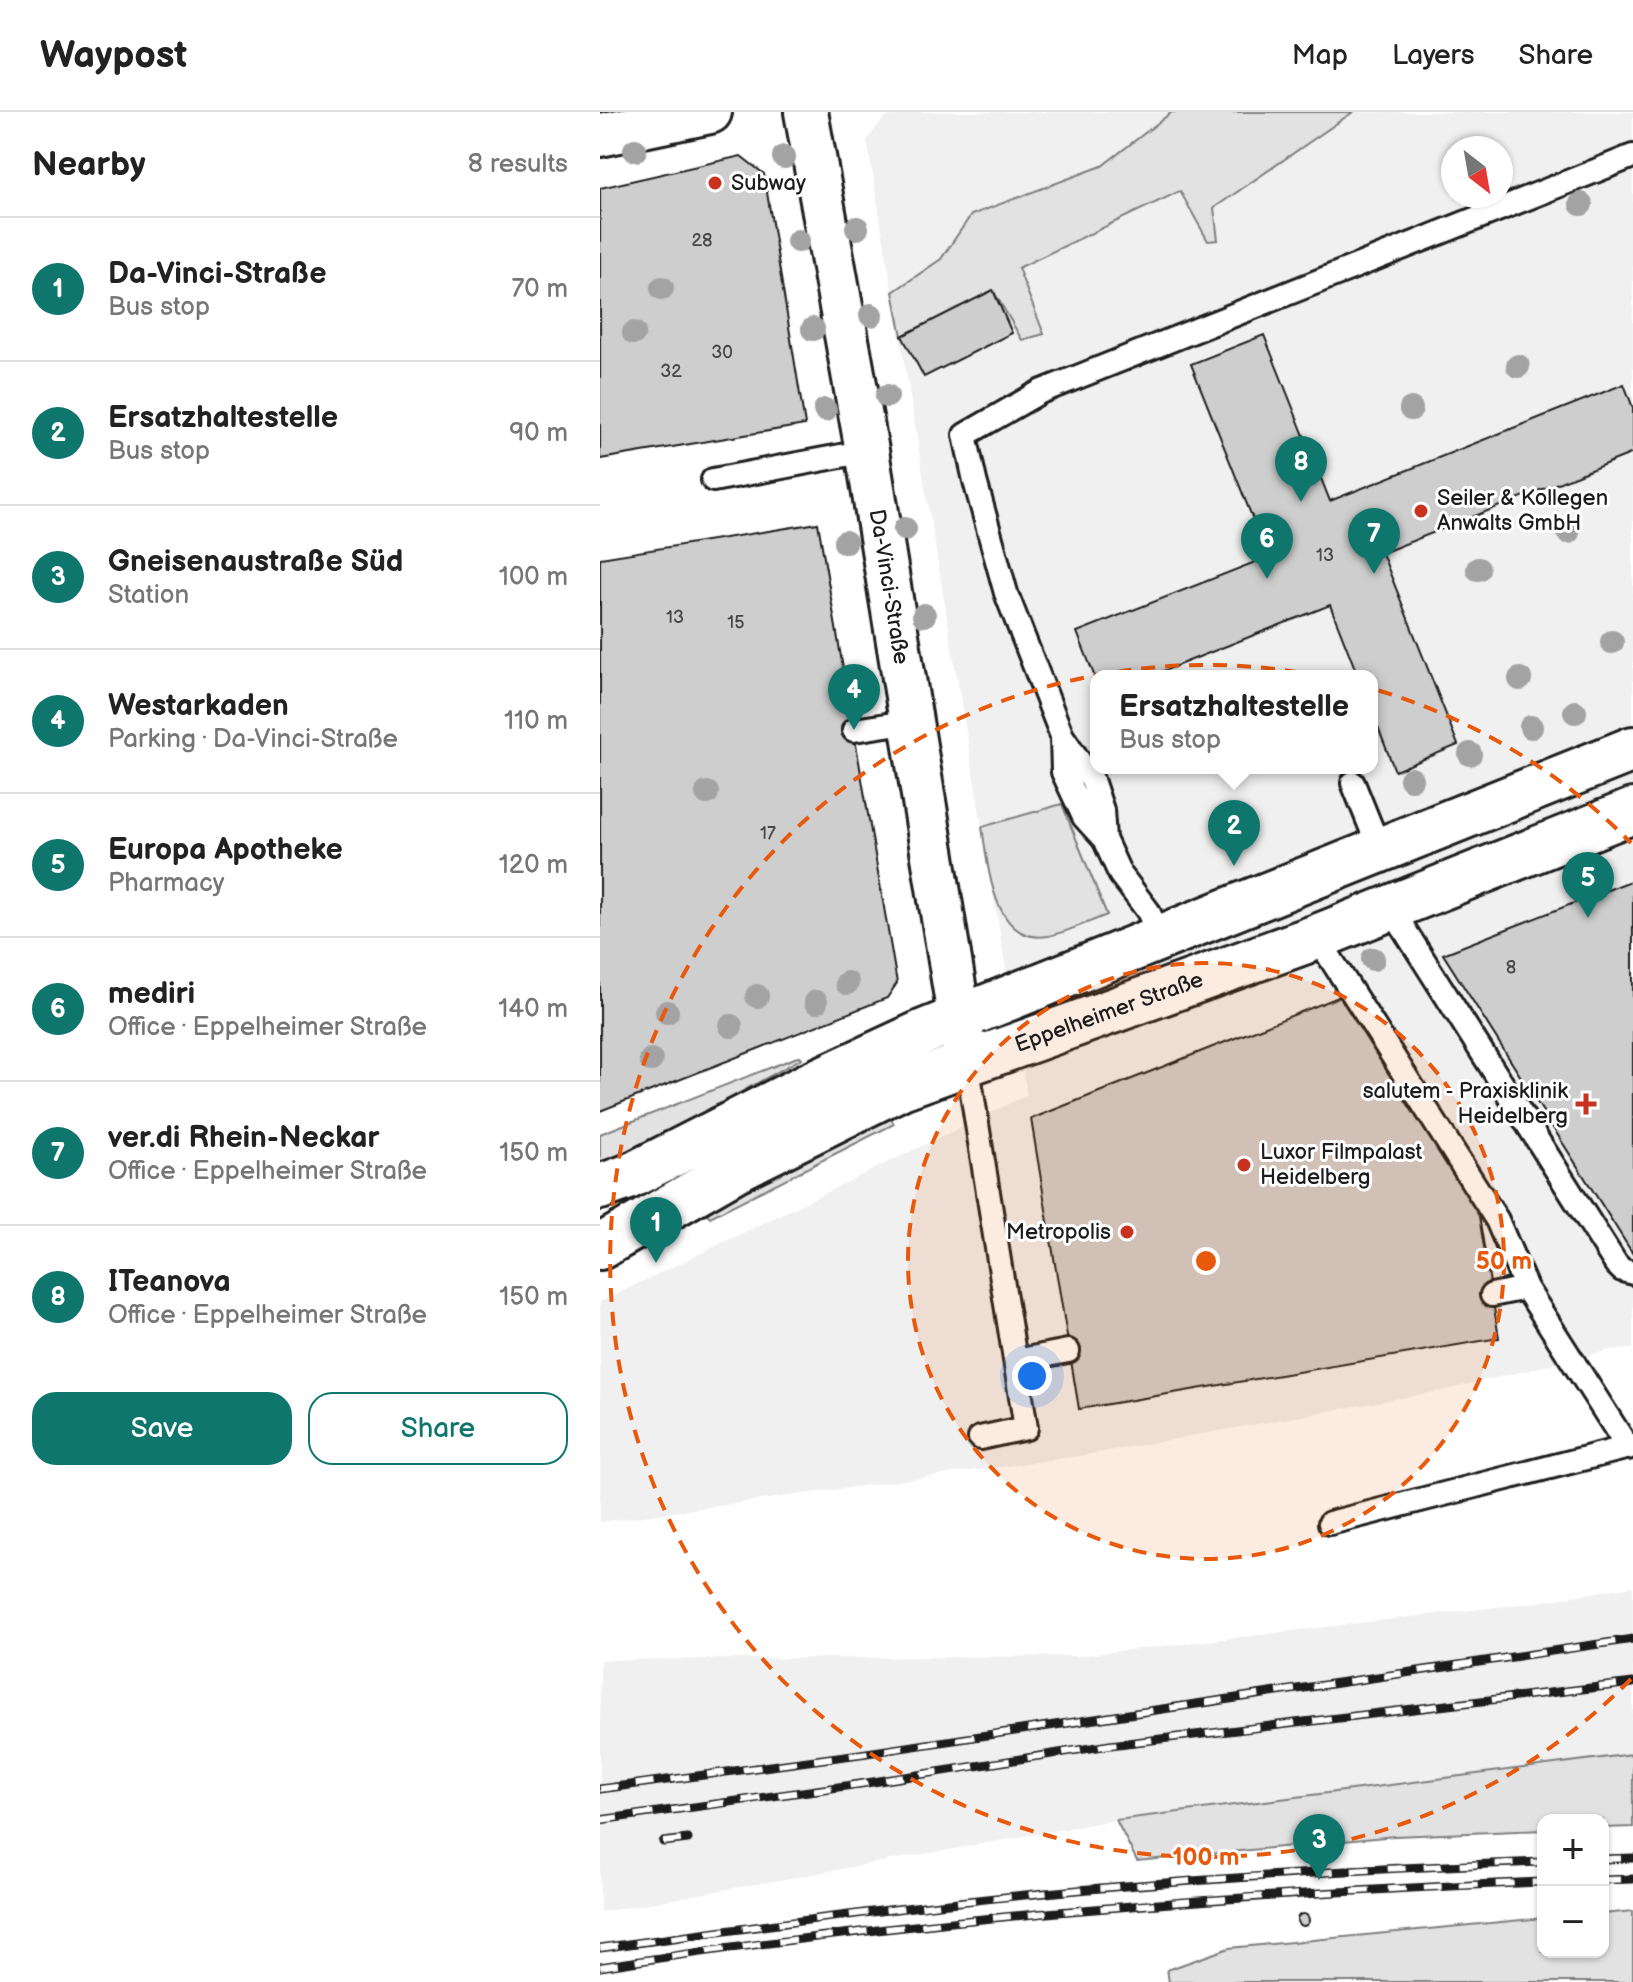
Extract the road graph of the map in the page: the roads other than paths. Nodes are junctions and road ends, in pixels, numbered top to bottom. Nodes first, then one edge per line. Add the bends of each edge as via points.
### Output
1 (710, 112) edge
2 (806, 112) edge
3 (600, 135) edge
4 (1633, 156) edge
5 (867, 451) junction
6 (713, 480) dead end
7 (912, 721) junction
8 (854, 730) dead end
9 (1633, 749) edge
10 (1353, 783) dead end
11 (1633, 811) edge
12 (1380, 850) junction
13 (1390, 907) junction
14 (1317, 937) junction
15 (1160, 938) junction
16 (960, 1017) junction
17 (967, 1062) junction
18 (600, 1187) edge
19 (600, 1247) edge
20 (1633, 1273) edge
21 (1526, 1288) junction
22 (1492, 1295) dead end
23 (1068, 1351) dead end
24 (1016, 1361) junction
25 (980, 1438) dead end
26 (1631, 1447) edge
27 (1330, 1523) dead end

1 - 3 street
2 - 5 street, Da-Vinci-Straße
4 - 15 lane via 1040,392 965,435 1006,593 1062,736 1092,780 1104,839
5 - 6 lane
5 - 7 street, Da-Vinci-Straße
7 - 8 lane
7 - 16 street, Da-Vinci-Straße
9 - 12 main road, Eppelheimer Straße
10 - 12 lane
11 - 13 main road, Eppelheimer Straße
12 - 15 main road, Eppelheimer Straße
13 - 14 main road, Eppelheimer Straße
13 - 20 lane via 1616,1264
14 - 17 main road, Eppelheimer Straße
14 - 21 lane via 1497,1220
15 - 16 main road, Eppelheimer Straße
16 - 17 street, Da-Vinci-Straße
16 - 18 main road, Eppelheimer Straße
17 - 19 main road, Eppelheimer Straße via 801,1134
17 - 24 lane
21 - 22 lane
21 - 26 lane
23 - 24 lane
24 - 25 lane via 1026,1428
26 - 27 lane

